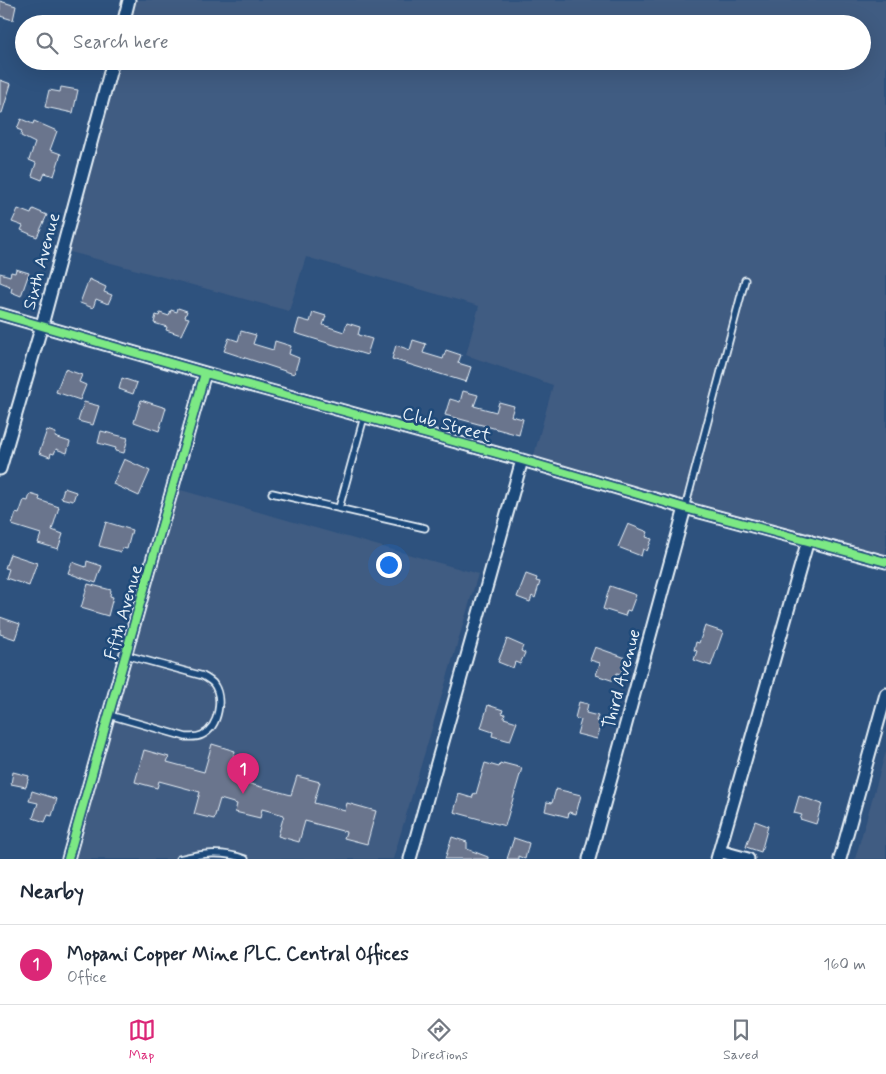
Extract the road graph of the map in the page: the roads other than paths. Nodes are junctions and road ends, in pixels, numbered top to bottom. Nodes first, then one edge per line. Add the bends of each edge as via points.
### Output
1 (129, 0) edge
2 (125, 15) edge
3 (111, 70) edge
4 (745, 280) dead end
5 (0, 314) edge
6 (42, 325) junction
7 (205, 373) junction
8 (364, 417) junction
9 (522, 460) junction
10 (0, 469) edge
11 (272, 493) dead end
12 (339, 508) junction
13 (685, 508) junction
14 (425, 528) dead end
15 (808, 540) junction
16 (886, 562) edge
17 (126, 655) junction
18 (886, 694) edge
19 (109, 716) junction
20 (718, 855) edge
21 (592, 858) edge
22 (68, 859) edge
23 (179, 859) edge
24 (245, 859) edge
25 (410, 859) edge
26 (748, 859) edge
27 (840, 859) edge

1 - 2 street
3 - 6 street, Sixth Avenue
4 - 13 lane
5 - 6 street, Club Street
6 - 7 street, Club Street
6 - 10 street, Sixth Avenue
7 - 8 street, Club Street
7 - 17 street, Fifth Avenue
8 - 9 street, Club Street
8 - 12 lane
9 - 13 street, Club Street
9 - 25 street
11 - 12 lane
12 - 14 lane
13 - 15 street, Club Street
13 - 21 street, Third Avenue
15 - 16 street, Club Street
15 - 20 street
17 - 19 street, Fifth Avenue
17 - 19 lane via 203,676 217,691 218,712 210,729 196,737 186,738
18 - 27 street
19 - 22 street, Fifth Avenue
20 - 26 street
23 - 24 lane via 219,853

